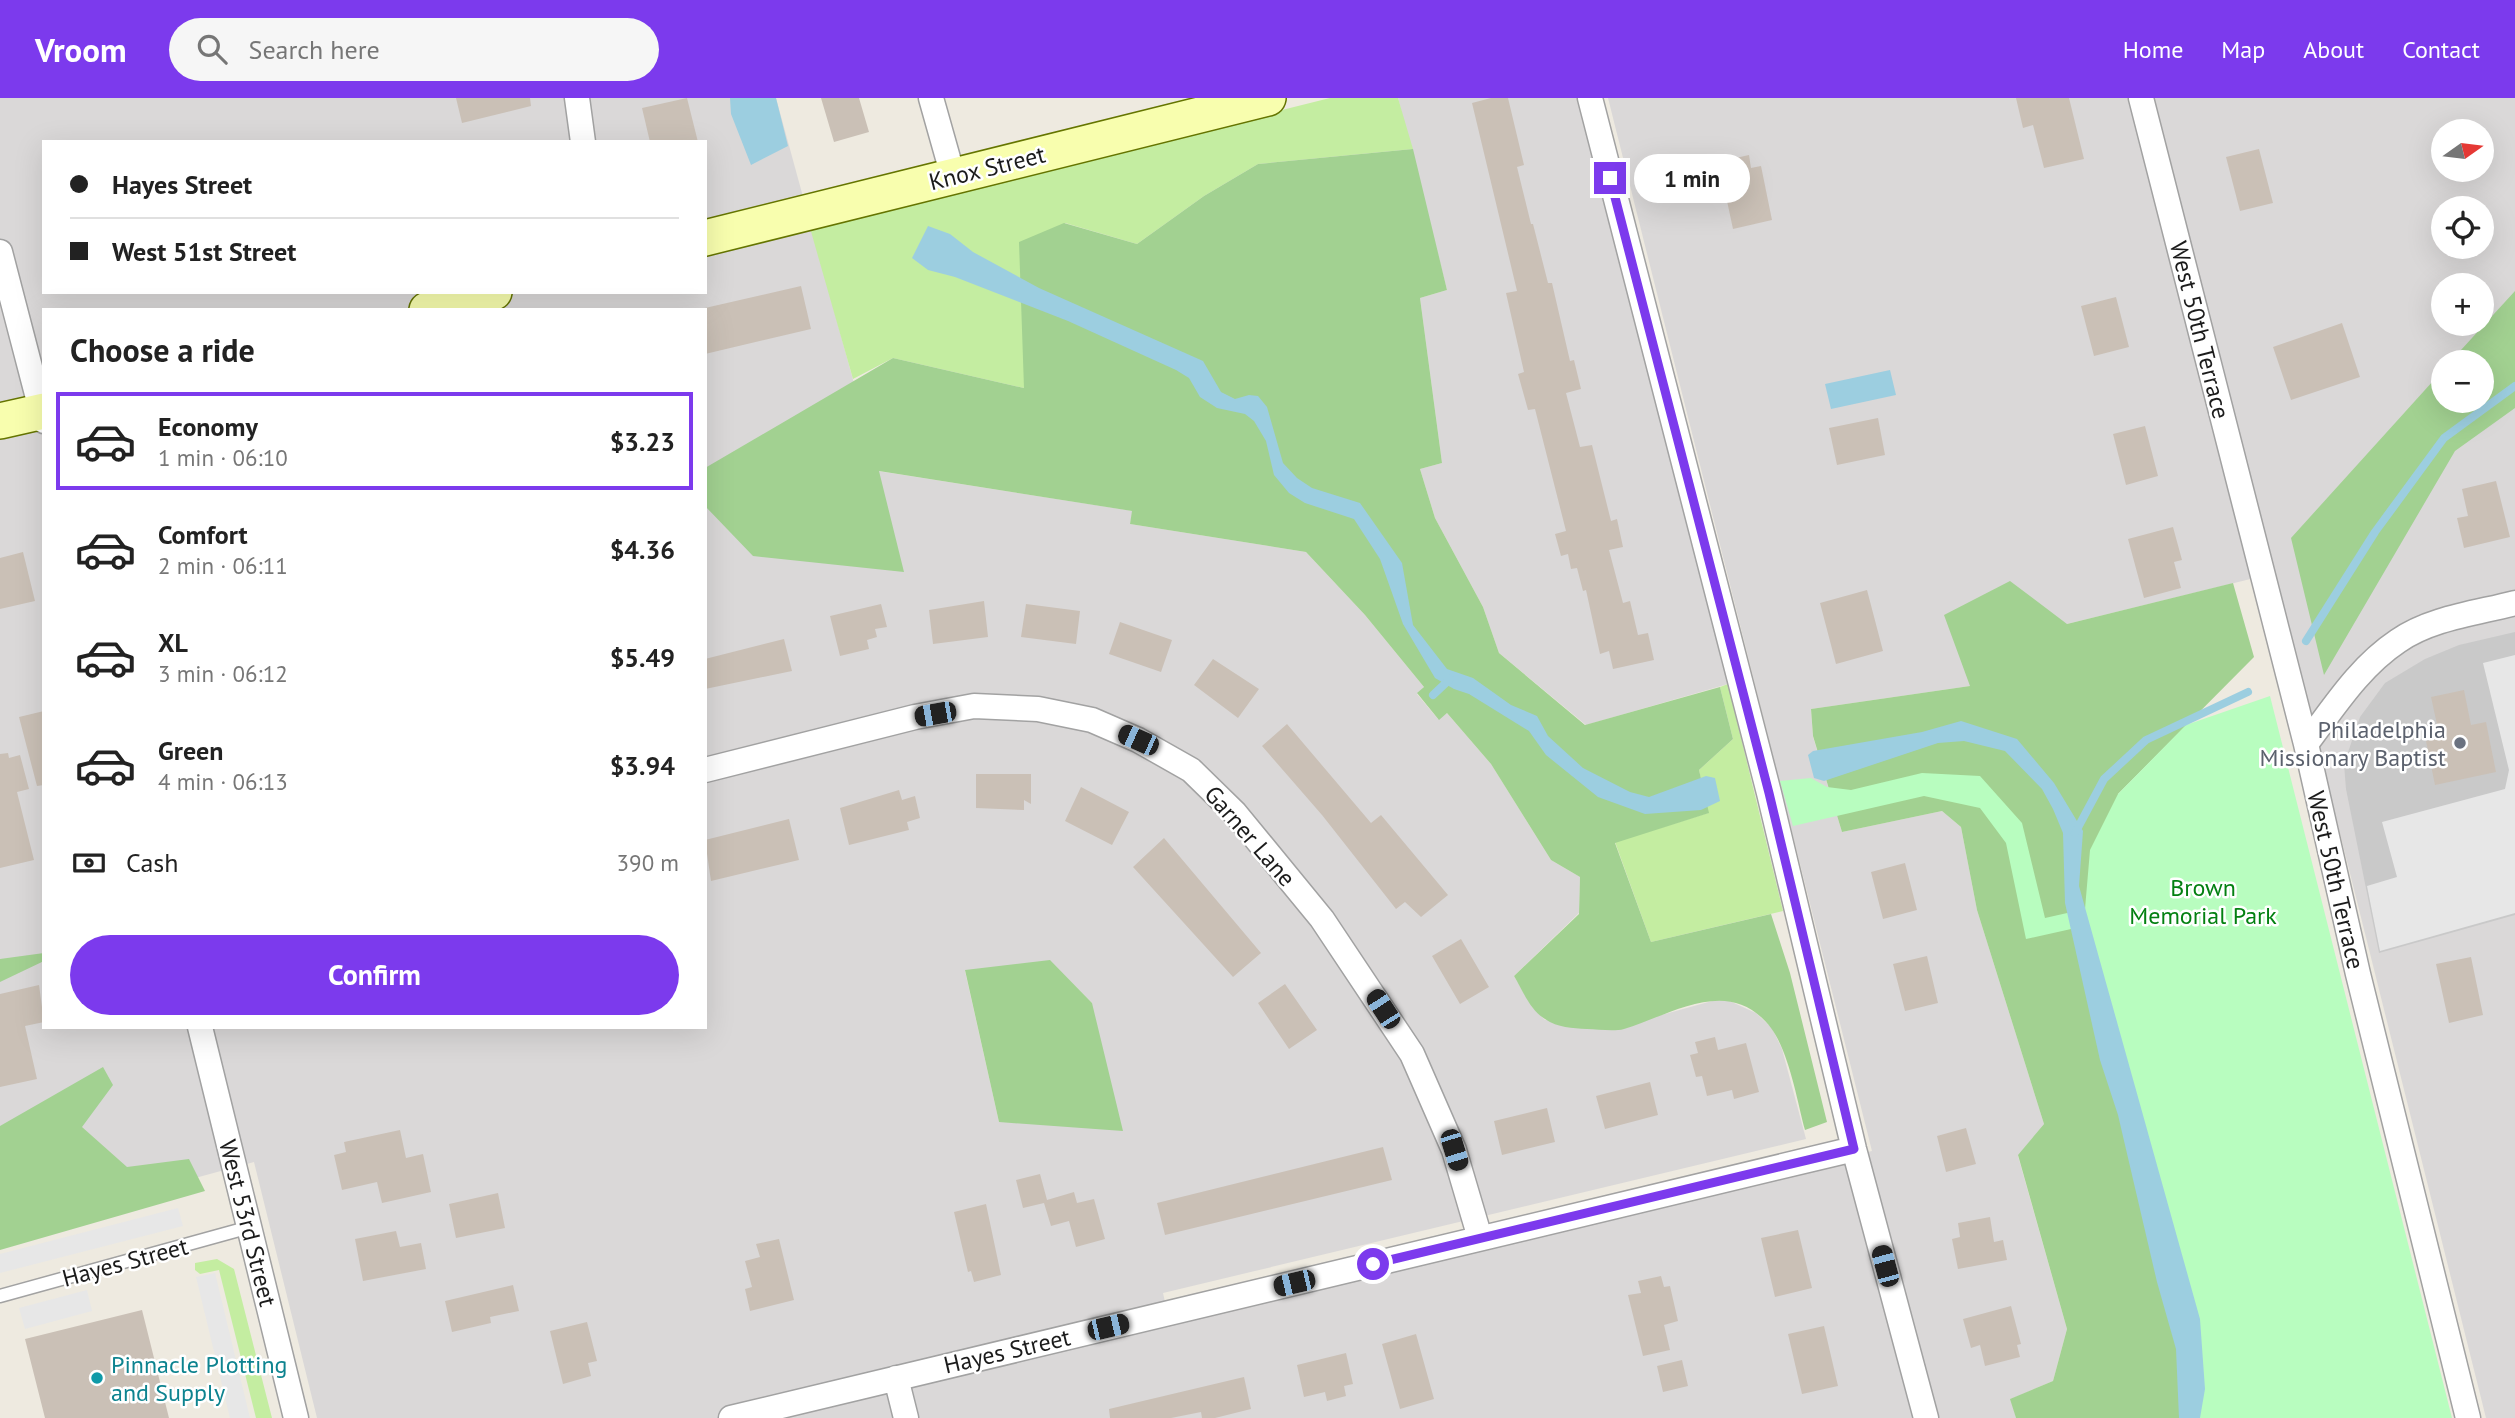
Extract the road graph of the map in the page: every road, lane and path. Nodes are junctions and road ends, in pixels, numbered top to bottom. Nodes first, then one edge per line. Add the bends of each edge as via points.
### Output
1 (577, 98) edge
2 (931, 98) edge
3 (1590, 98) edge
4 (2141, 98) edge
5 (1249, 100) edge
6 (583, 140) edge
7 (953, 176) junction
8 (707, 238) edge
9 (0, 252) edge
10 (487, 294) edge
11 (434, 308) edge
12 (42, 410) edge
13 (42, 414) edge
14 (0, 421) edge
15 (2515, 603) edge
16 (2306, 744) junction
17 (707, 769) edge
18 (200, 1029) edge
19 (1854, 1149) junction
20 (250, 1227) junction
21 (1480, 1238) junction
22 (0, 1296) edge
23 (896, 1378) junction
24 (296, 1418) edge
25 (731, 1418) edge
26 (906, 1418) edge
27 (1926, 1418) edge
28 (2468, 1418) edge

1 - 6 street
2 - 7 street
3 - 19 street via 1769,793
4 - 16 street, West 50th Terrace
5 - 7 street, Knox Street
7 - 8 street, Knox Street
9 - 12 street
10 - 11 street
13 - 14 street
15 - 16 street via 2423,628 2399,640 2363,670
16 - 28 street, West 50th Terrace
17 - 21 street, Garner Lane via 974,706 1038,709 1092,720 1191,770 1235,813 1322,919 1412,1054 1454,1150
18 - 20 street, West 53rd Street
19 - 21 street, Hayes Street
19 - 27 street
20 - 22 lane, Hayes Street
20 - 24 street, West 53rd Street
21 - 23 street, Hayes Street
23 - 25 street, Hayes Street
23 - 26 street

